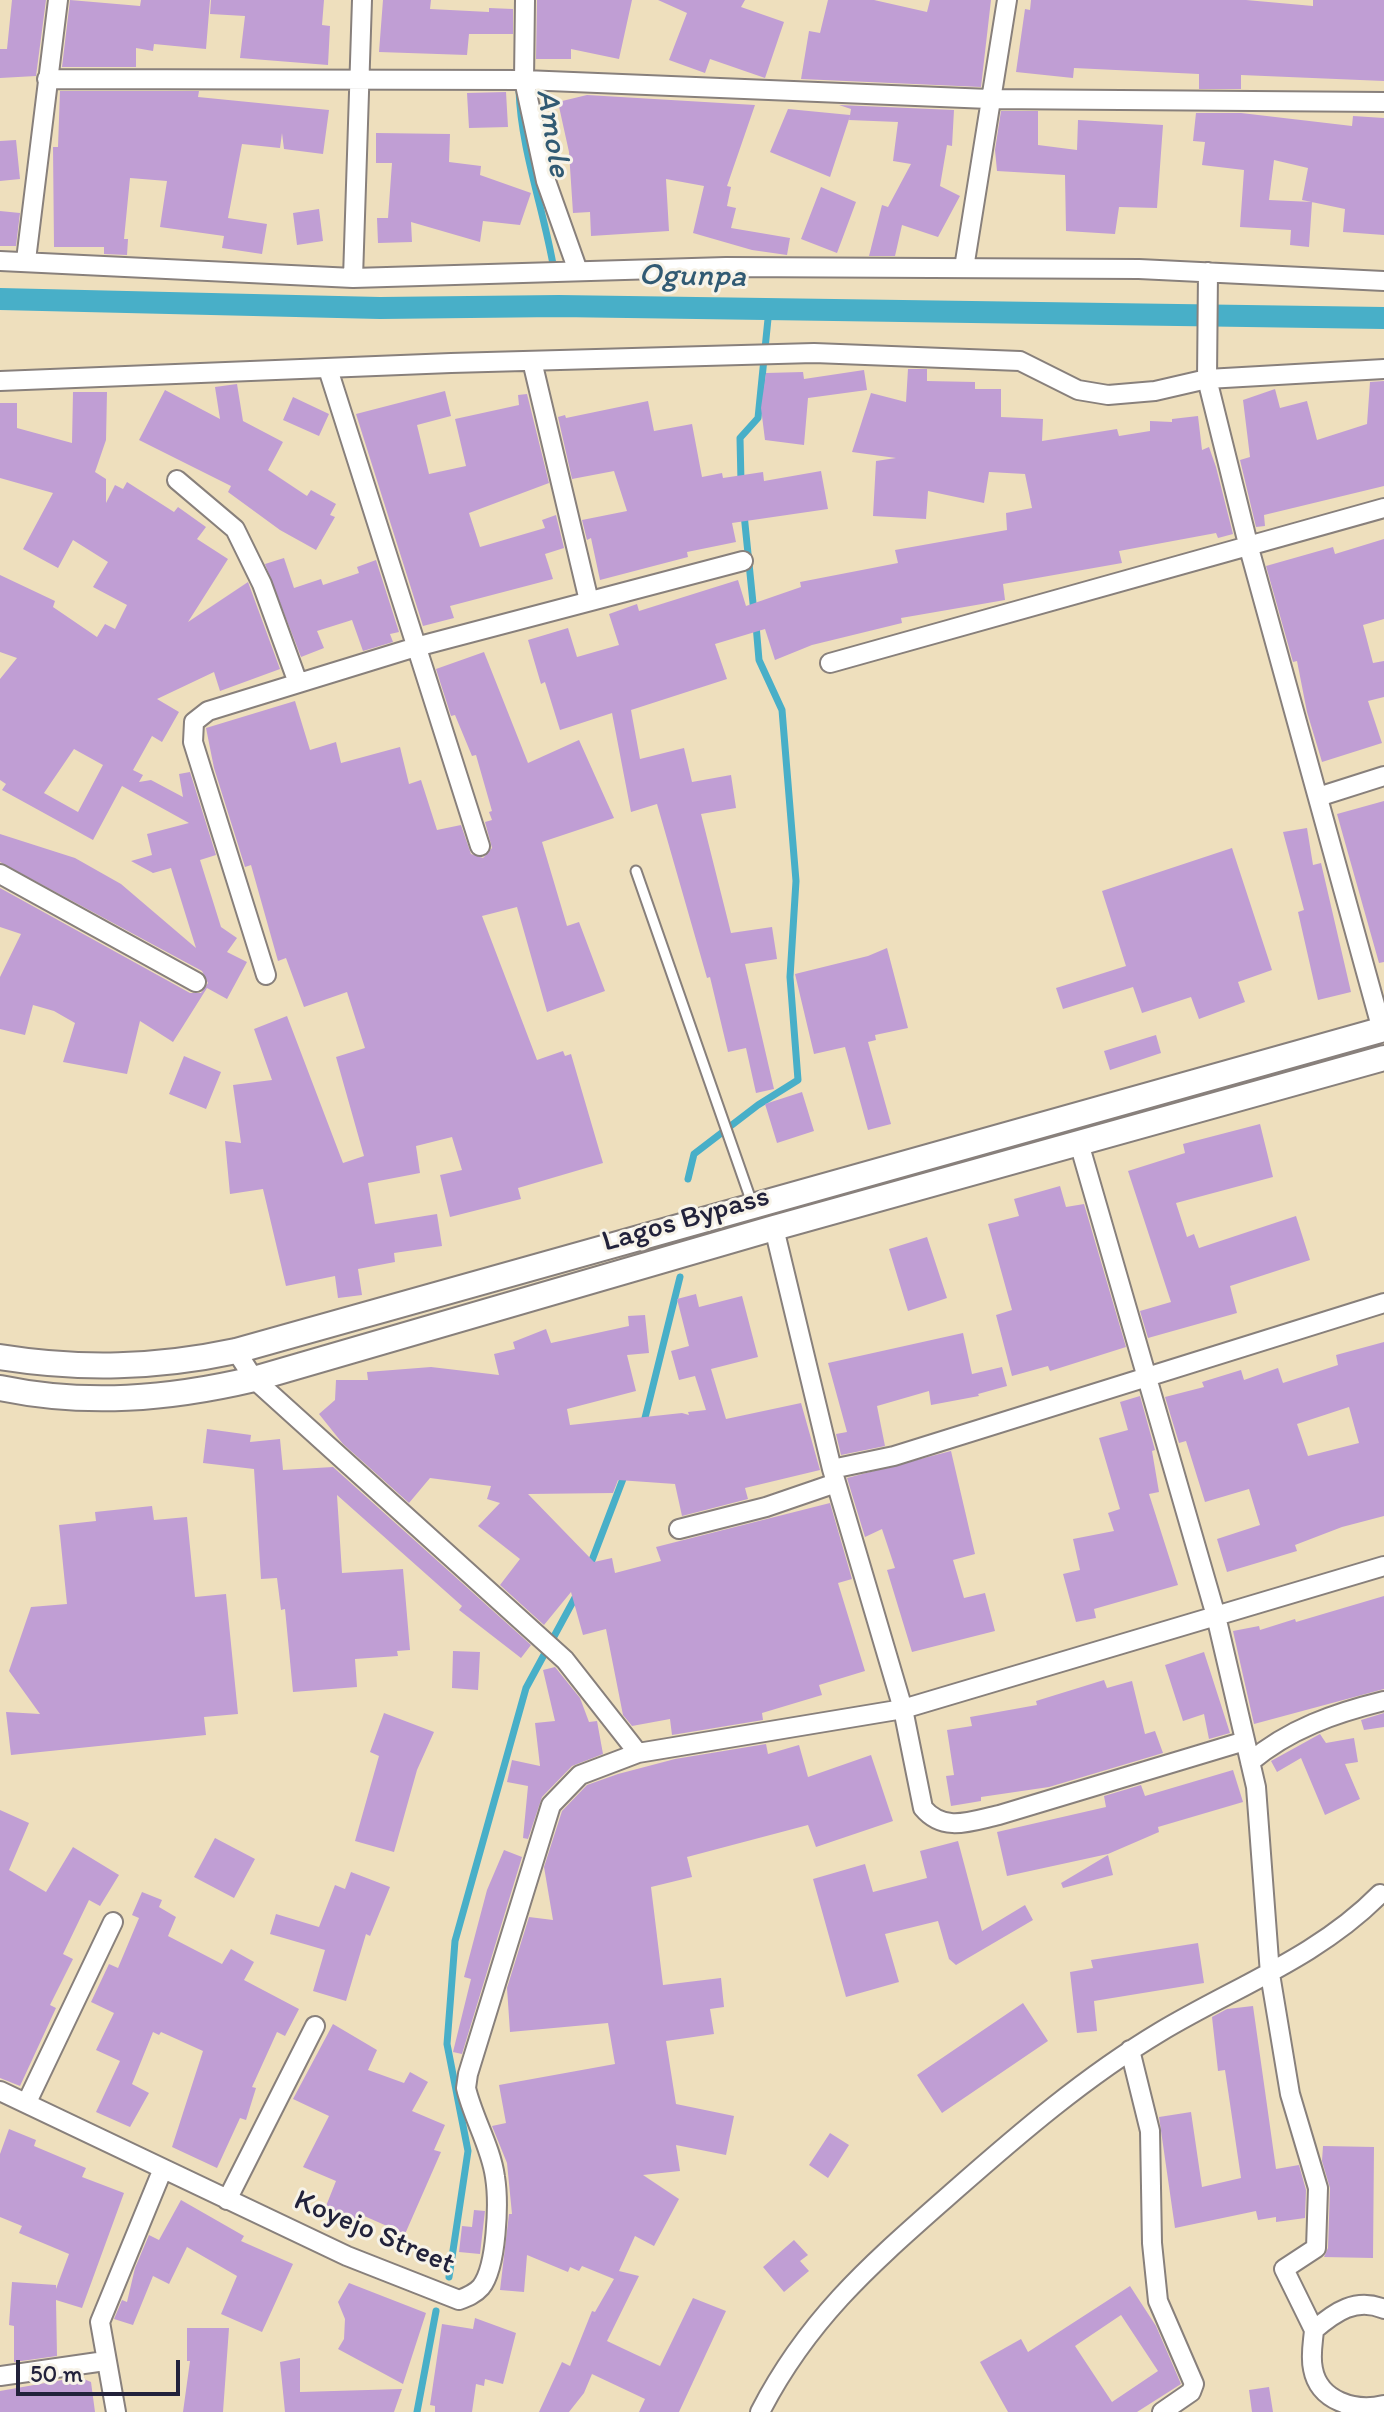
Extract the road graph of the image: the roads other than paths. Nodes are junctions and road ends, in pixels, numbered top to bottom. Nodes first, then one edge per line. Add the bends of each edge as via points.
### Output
1 (58, 0) edge
2 (362, 0) edge
3 (525, 0) edge
4 (1007, 0) edge
5 (47, 79) junction
6 (524, 80) junction
7 (361, 82) junction
8 (989, 99) junction
9 (1384, 102) edge
10 (26, 260) junction
11 (0, 261) edge
12 (964, 268) junction
13 (578, 271) junction
14 (353, 278) junction
15 (1208, 279) junction
16 (1384, 281) edge
17 (532, 361) junction
18 (328, 369) junction
19 (1384, 369) edge
20 (1207, 373) junction
21 (0, 381) edge
22 (177, 480) dead end
23 (1384, 508) edge
24 (1249, 548) junction
25 (743, 561) dead end
26 (589, 601) junction
27 (416, 647) junction
28 (830, 663) dead end
29 (298, 683) junction
30 (1384, 776) edge
31 (1318, 797) junction
32 (480, 846) dead end
33 (636, 871) dead end
34 (0, 874) edge
35 (266, 975) dead end
36 (196, 982) dead end
37 (1383, 1030) edge
38 (1384, 1058) edge
39 (1079, 1143) junction
40 (753, 1206) junction
41 (774, 1228) junction
42 (1384, 1303) edge
43 (236, 1351) junction
44 (0, 1357) edge
45 (1145, 1375) junction
46 (254, 1379) junction
47 (0, 1388) edge
48 (834, 1476) junction
49 (679, 1529) dead end
50 (1384, 1566) edge
51 (1216, 1616) junction
52 (1384, 1701) edge
53 (903, 1709) junction
54 (1245, 1741) junction
55 (638, 1753) junction
56 (1250, 1762) junction
57 (1380, 1894) dead end
58 (113, 1922) dead end
59 (1270, 1974) junction
60 (315, 2026) dead end
61 (1130, 2050) junction
62 (0, 2091) edge
63 (27, 2102) junction
64 (162, 2171) junction
65 (227, 2200) junction
66 (1384, 2309) edge
67 (1314, 2330) junction
68 (105, 2361) junction
69 (0, 2376) edge
70 (1384, 2405) edge
71 (1360, 2411) edge
72 (116, 2412) edge
73 (760, 2412) edge
74 (1162, 2412) edge

1 - 5 street
2 - 7 street
3 - 6 street
4 - 8 street
5 - 7 street
5 - 10 street
6 - 7 street
6 - 8 street
6 - 13 street via 546,181
7 - 14 street
8 - 9 street
8 - 12 street
10 - 11 street
10 - 14 street
12 - 13 street
12 - 15 street
13 - 14 street
15 - 16 street
15 - 20 street
17 - 18 street
17 - 20 street via 814,353 1020,361 1078,390 1108,395 1155,391
17 - 26 street
18 - 21 street
18 - 27 street
19 - 20 street
20 - 24 street
22 - 29 street via 235,529 262,584
23 - 24 street
24 - 28 street
24 - 31 street
25 - 26 street
26 - 27 street
27 - 29 street
27 - 32 street
29 - 35 street via 208,711 194,722 193,742
30 - 31 street
31 - 37 street
33 - 40 lane
34 - 36 street
37 - 40 main road, Lagos Bypass
38 - 39 main road, Lagos Bypass
39 - 41 main road, Lagos Bypass
39 - 45 street
40 - 43 main road, Lagos Bypass
41 - 46 main road, Lagos Bypass
41 - 48 street
42 - 45 street
43 - 44 main road, Lagos Bypass via 113,1368
43 - 46 street
45 - 48 street
45 - 51 street
46 - 47 main road, Lagos Bypass via 187,1395 109,1399
46 - 55 street via 565,1660
48 - 49 street via 766,1507
48 - 53 street
50 - 51 street
51 - 53 street
51 - 54 street
52 - 56 street via 1313,1722
53 - 54 street via 923,1808 944,1824 999,1815
53 - 55 street
54 - 56 street
55 - 65 street, Koyejo Street via 580,1775 551,1805 468,2074 466,2088 496,2191 494,2245 480,2288 459,2300
56 - 59 street
57 - 59 street via 1358,1917
58 - 63 street
59 - 61 street
59 - 67 street via 1290,2094 1318,2188 1316,2248 1284,2269
60 - 65 street
61 - 73 street via 1081,2083 832,2302 784,2364
61 - 74 street via 1150,2131 1158,2301 1194,2384 1191,2392
62 - 63 street, Koyejo Street
63 - 64 street, Koyejo Street
64 - 65 street, Koyejo Street
64 - 68 street via 100,2322
66 - 67 street via 1345,2307
67 - 71 street via 1311,2357 1320,2387
68 - 69 street
68 - 72 street
70 - 71 street

